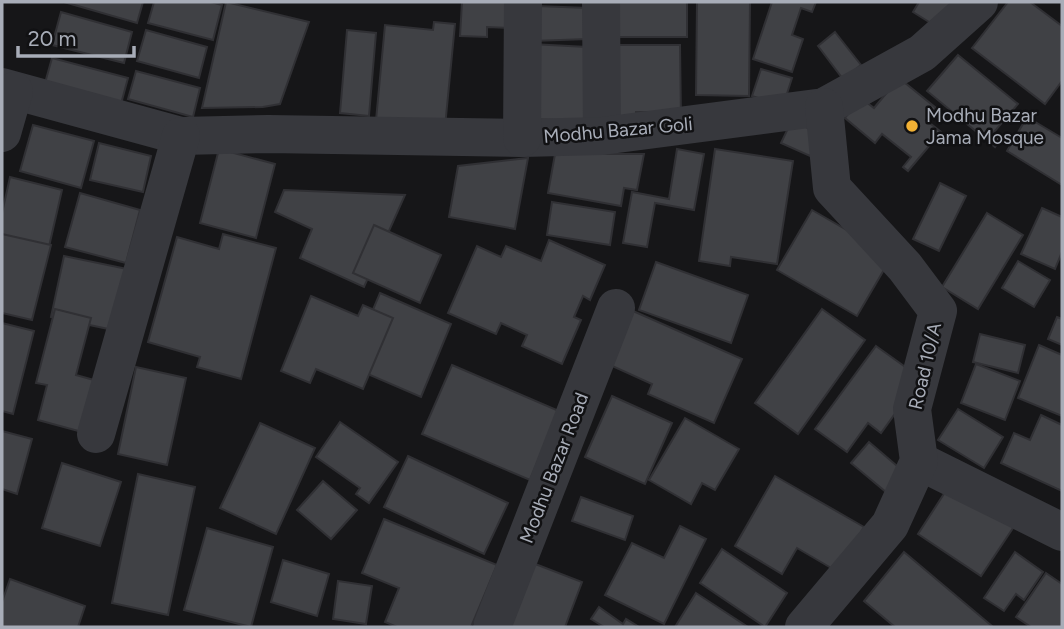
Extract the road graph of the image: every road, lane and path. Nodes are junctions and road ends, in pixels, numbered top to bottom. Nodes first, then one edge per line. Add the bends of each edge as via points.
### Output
1 (523, 2) edge
2 (601, 2) edge
3 (979, 2) edge
4 (8, 89) edge
5 (824, 107) junction
6 (2, 133) edge
7 (602, 135) junction
8 (181, 136) junction
9 (522, 138) junction
10 (617, 308) dead end
11 (96, 434) dead end
12 (919, 461) junction
13 (1062, 532) edge
14 (492, 627) edge
15 (804, 627) edge

1 - 9 street
2 - 7 street
3 - 5 street, Modhu Bazar Goli via 922,53
4 - 6 street
4 - 8 street, Modhu Bazar Goli
5 - 7 street, Modhu Bazar Goli
5 - 12 street, Road 10/A via 832,188 905,267 938,311 912,409
7 - 9 street, Modhu Bazar Goli
8 - 9 street, Modhu Bazar Goli
8 - 11 street
10 - 14 street, Modhu Bazar Road
12 - 13 street
12 - 15 street via 890,525

